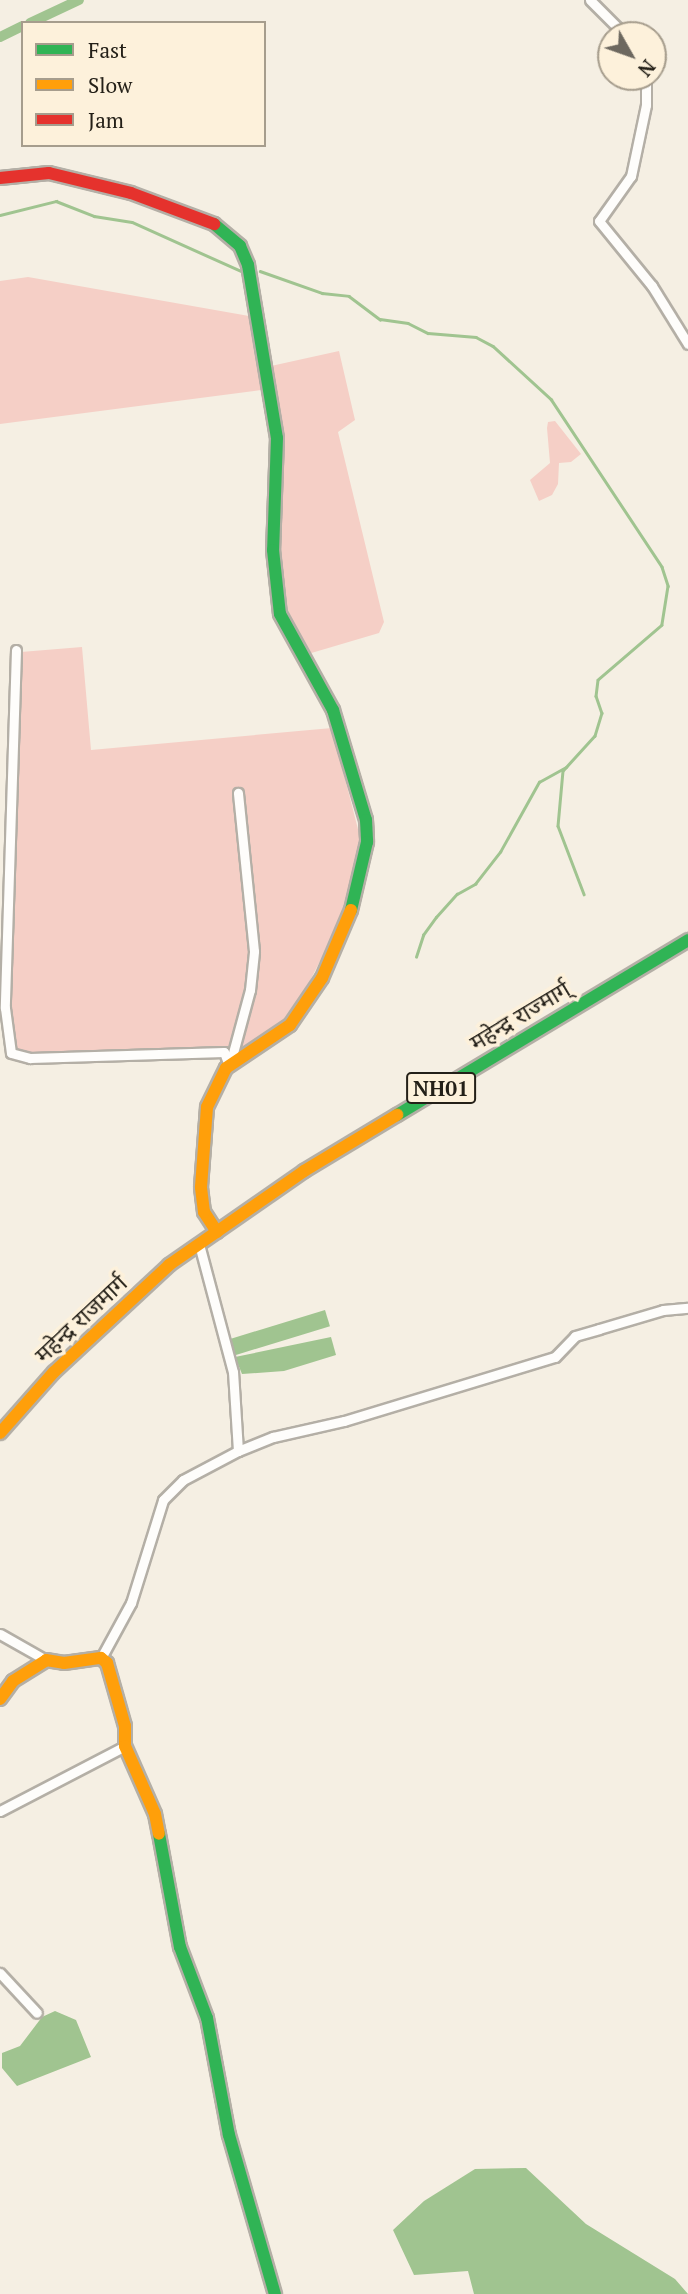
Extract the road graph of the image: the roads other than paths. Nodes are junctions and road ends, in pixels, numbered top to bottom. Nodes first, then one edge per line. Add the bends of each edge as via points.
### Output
1 (590, 0) edge
2 (611, 21) edge
3 (646, 91) edge
4 (0, 178) edge
5 (688, 344) edge
6 (16, 650) dead end
7 (238, 793) dead end
8 (688, 940) edge
9 (229, 1066) junction
10 (216, 1232) junction
11 (199, 1244) junction
12 (688, 1308) edge
13 (0, 1433) edge
14 (238, 1451) junction
15 (0, 1634) edge
16 (101, 1658) junction
17 (46, 1660) junction
18 (0, 1699) edge
19 (125, 1746) junction
20 (0, 1811) edge
21 (0, 1973) edge
22 (37, 2013) dead end
23 (275, 2294) edge

1 - 2 street
3 - 5 street via 631,176 599,221 652,286
4 - 9 main road via 49,173 199,215 230,234 248,265 277,438 273,550 280,614 333,710 361,797 367,842 350,914 309,1001 290,1025
6 - 9 street via 5,1008 11,1053 30,1058 224,1052
7 - 9 street via 254,951 250,990
8 - 10 main road, महेन्द्र राज्मार्ग् / NH01 via 304,1171
9 - 10 main road via 207,1107 201,1187 204,1212
10 - 11 main road, महेन्द्र राज्मार्ग् / NH01
11 - 13 main road, महेन्द्र राजमार्ग / NH01 via 169,1265 54,1372
11 - 14 street via 233,1372
12 - 14 street via 663,1310 575,1336 555,1357
14 - 16 street via 183,1480 163,1500 131,1603
15 - 17 street
16 - 17 main road via 64,1663
16 - 19 main road via 107,1663 125,1726
17 - 18 main road via 13,1681
19 - 20 street
19 - 23 main road via 155,1814 180,1948 207,2018 229,2136
21 - 22 street

